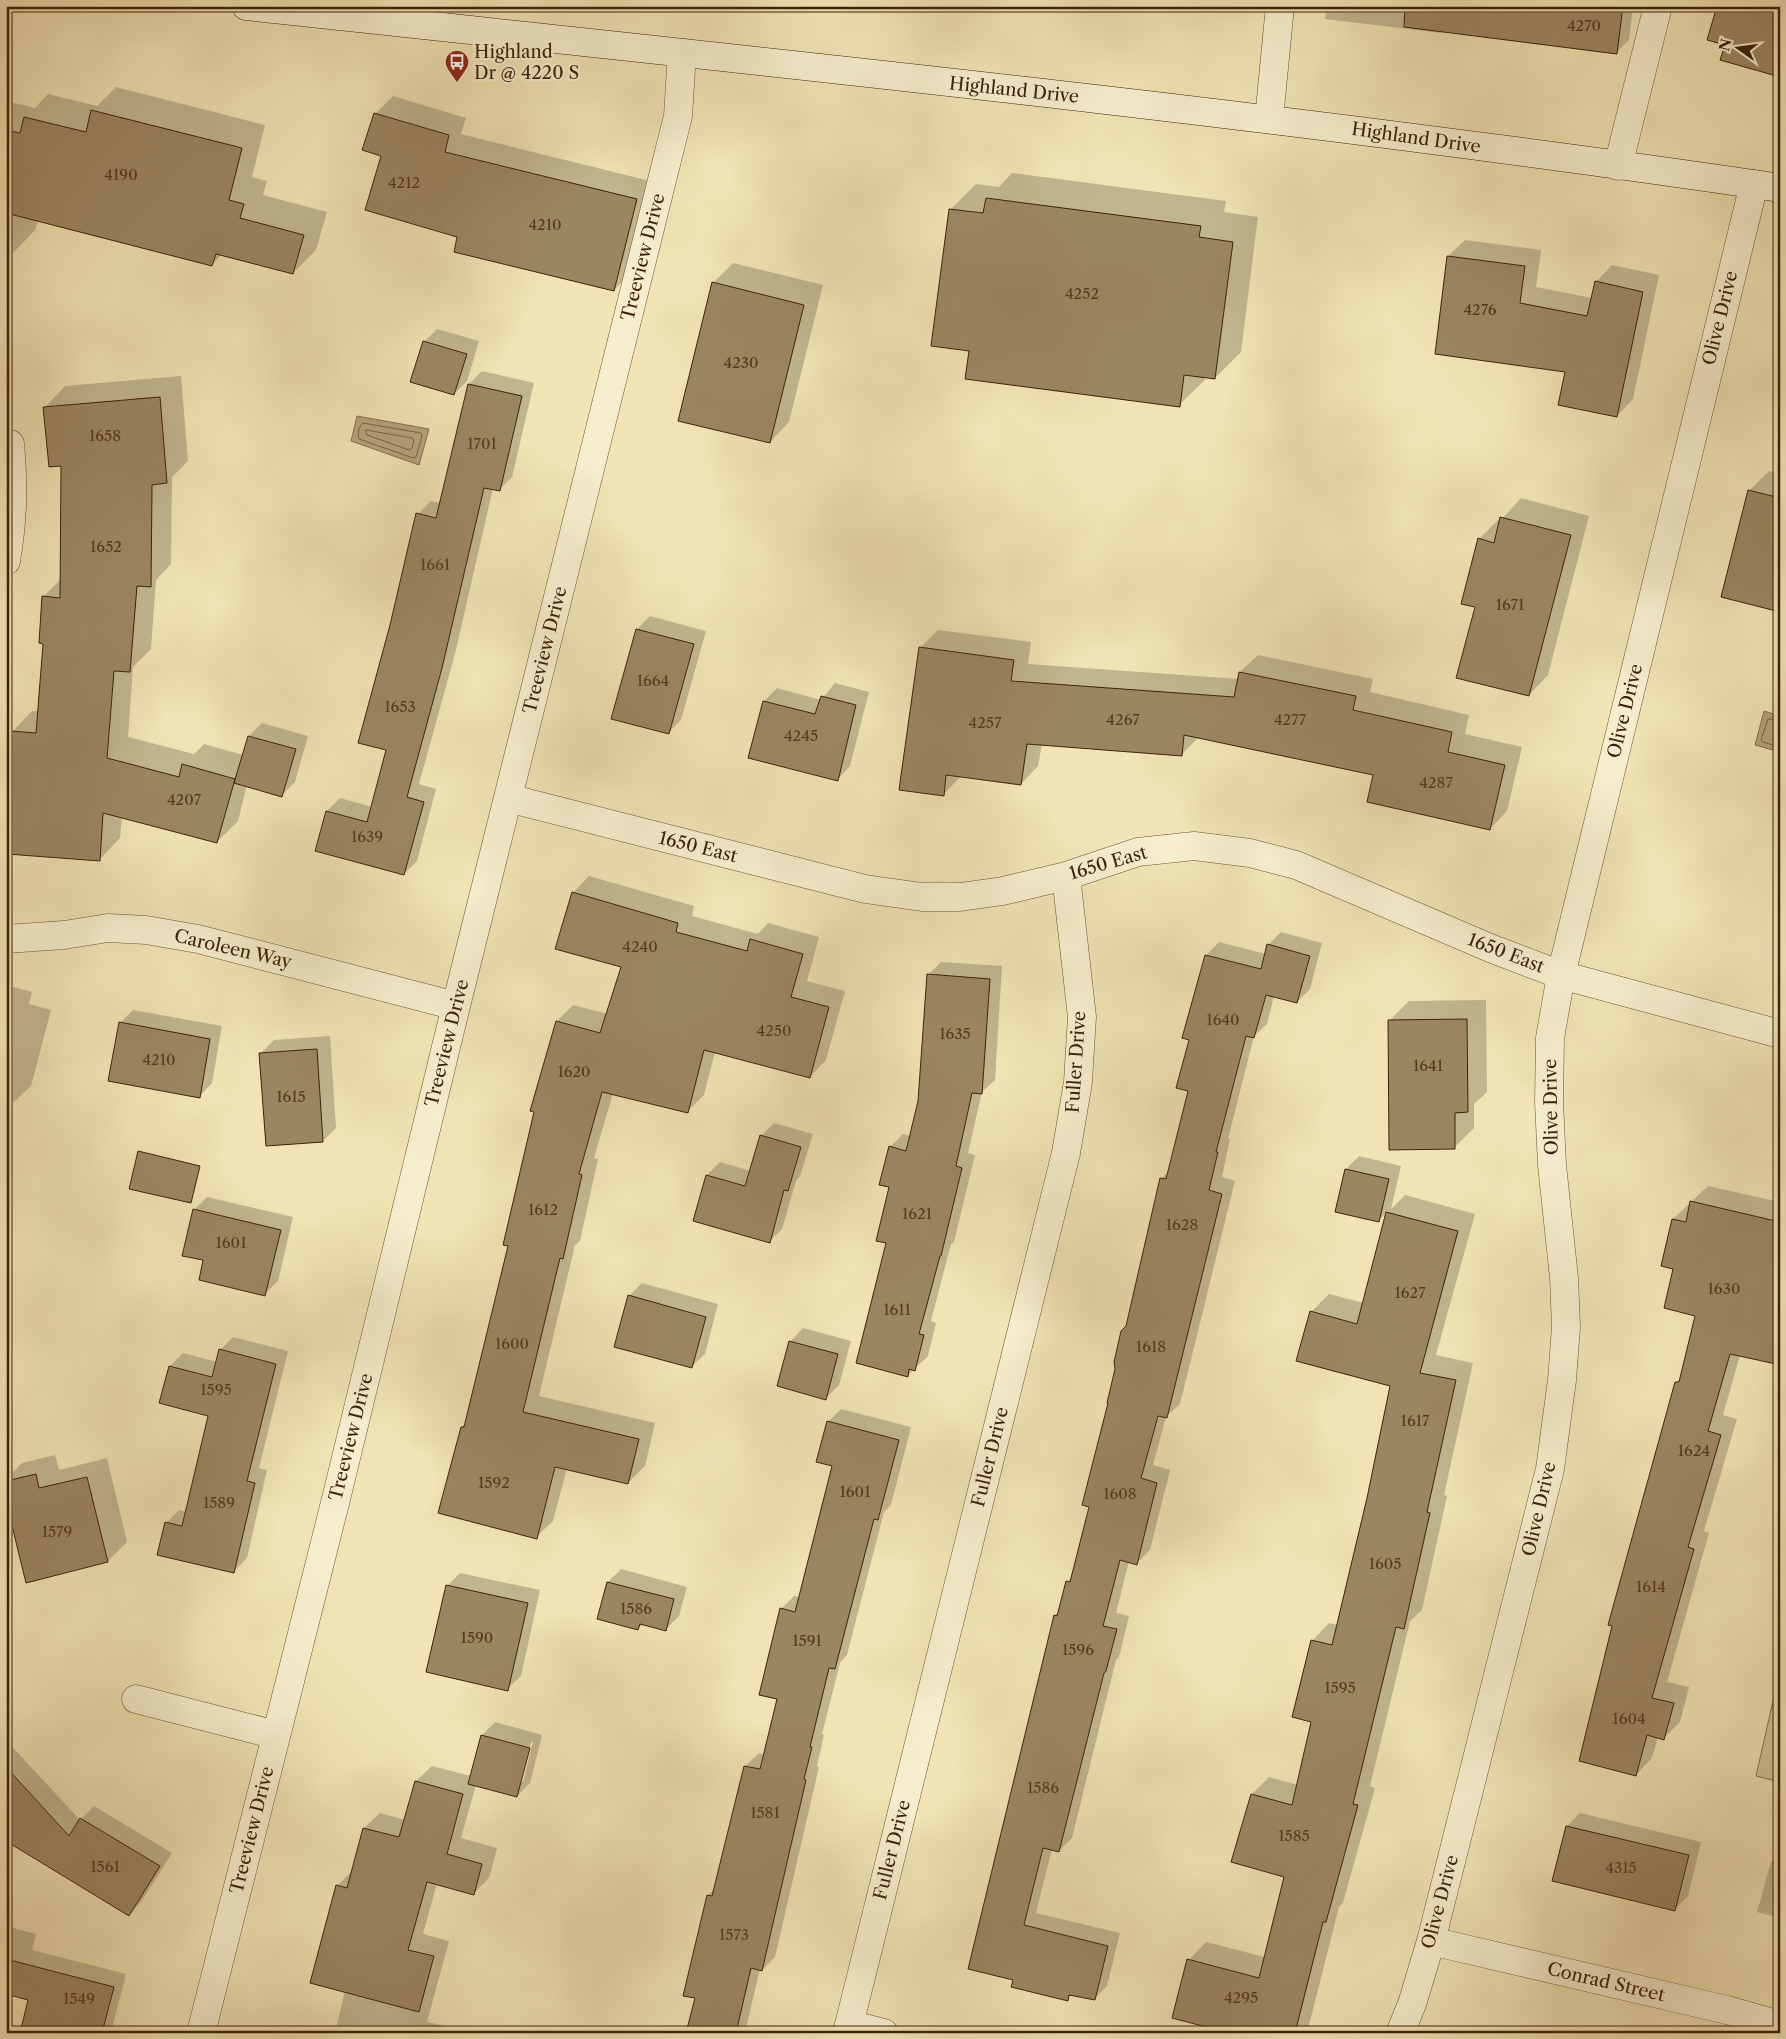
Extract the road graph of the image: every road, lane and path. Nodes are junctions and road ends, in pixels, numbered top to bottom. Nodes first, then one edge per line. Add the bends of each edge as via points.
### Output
1 (246, 6) edge
2 (1280, 6) edge
3 (1658, 6) edge
4 (682, 52) junction
5 (1269, 119) junction
6 (1618, 166) junction
7 (1767, 186) edge
8 (10, 444) dead end
9 (6, 561) edge
10 (508, 798) junction
11 (1066, 876) junction
12 (6, 938) edge
13 (1560, 975) junction
14 (456, 1006) junction
15 (1780, 1034) edge
16 (136, 1699) dead end
17 (276, 1734) junction
18 (1431, 1940) junction
19 (1780, 2026) edge
20 (848, 2028) edge
21 (201, 2033) edge
22 (884, 2033) edge
23 (1400, 2033) edge

1 - 4 street, Highland Drive
2 - 5 street
3 - 6 street
4 - 5 street, Highland Drive
4 - 10 street, Treeview Drive via 678,116
5 - 6 street, Highland Drive
6 - 7 street, Highland Drive
7 - 13 street, Olive Drive
8 - 9 street via 13,493
10 - 11 street, 1650 East via 874,890 922,897 960,897 1002,891
10 - 14 street, Treeview Drive
11 - 13 street, 1650 East via 1138,852 1194,846 1250,853 1296,865
11 - 20 street, Fuller Drive via 1082,1017 1078,1082 1066,1153
12 - 14 street, Caroleen Way via 64,935 108,928 146,930 198,938
13 - 15 street, 1650 East
13 - 18 street, Olive Drive via 1550,1038 1549,1102 1566,1327 1560,1400 1550,1469
14 - 17 street, Treeview Drive
16 - 17 street
17 - 21 street, Treeview Drive
18 - 19 street, Conrad Street via 1727,2010
18 - 23 street, Olive Drive
20 - 22 street

